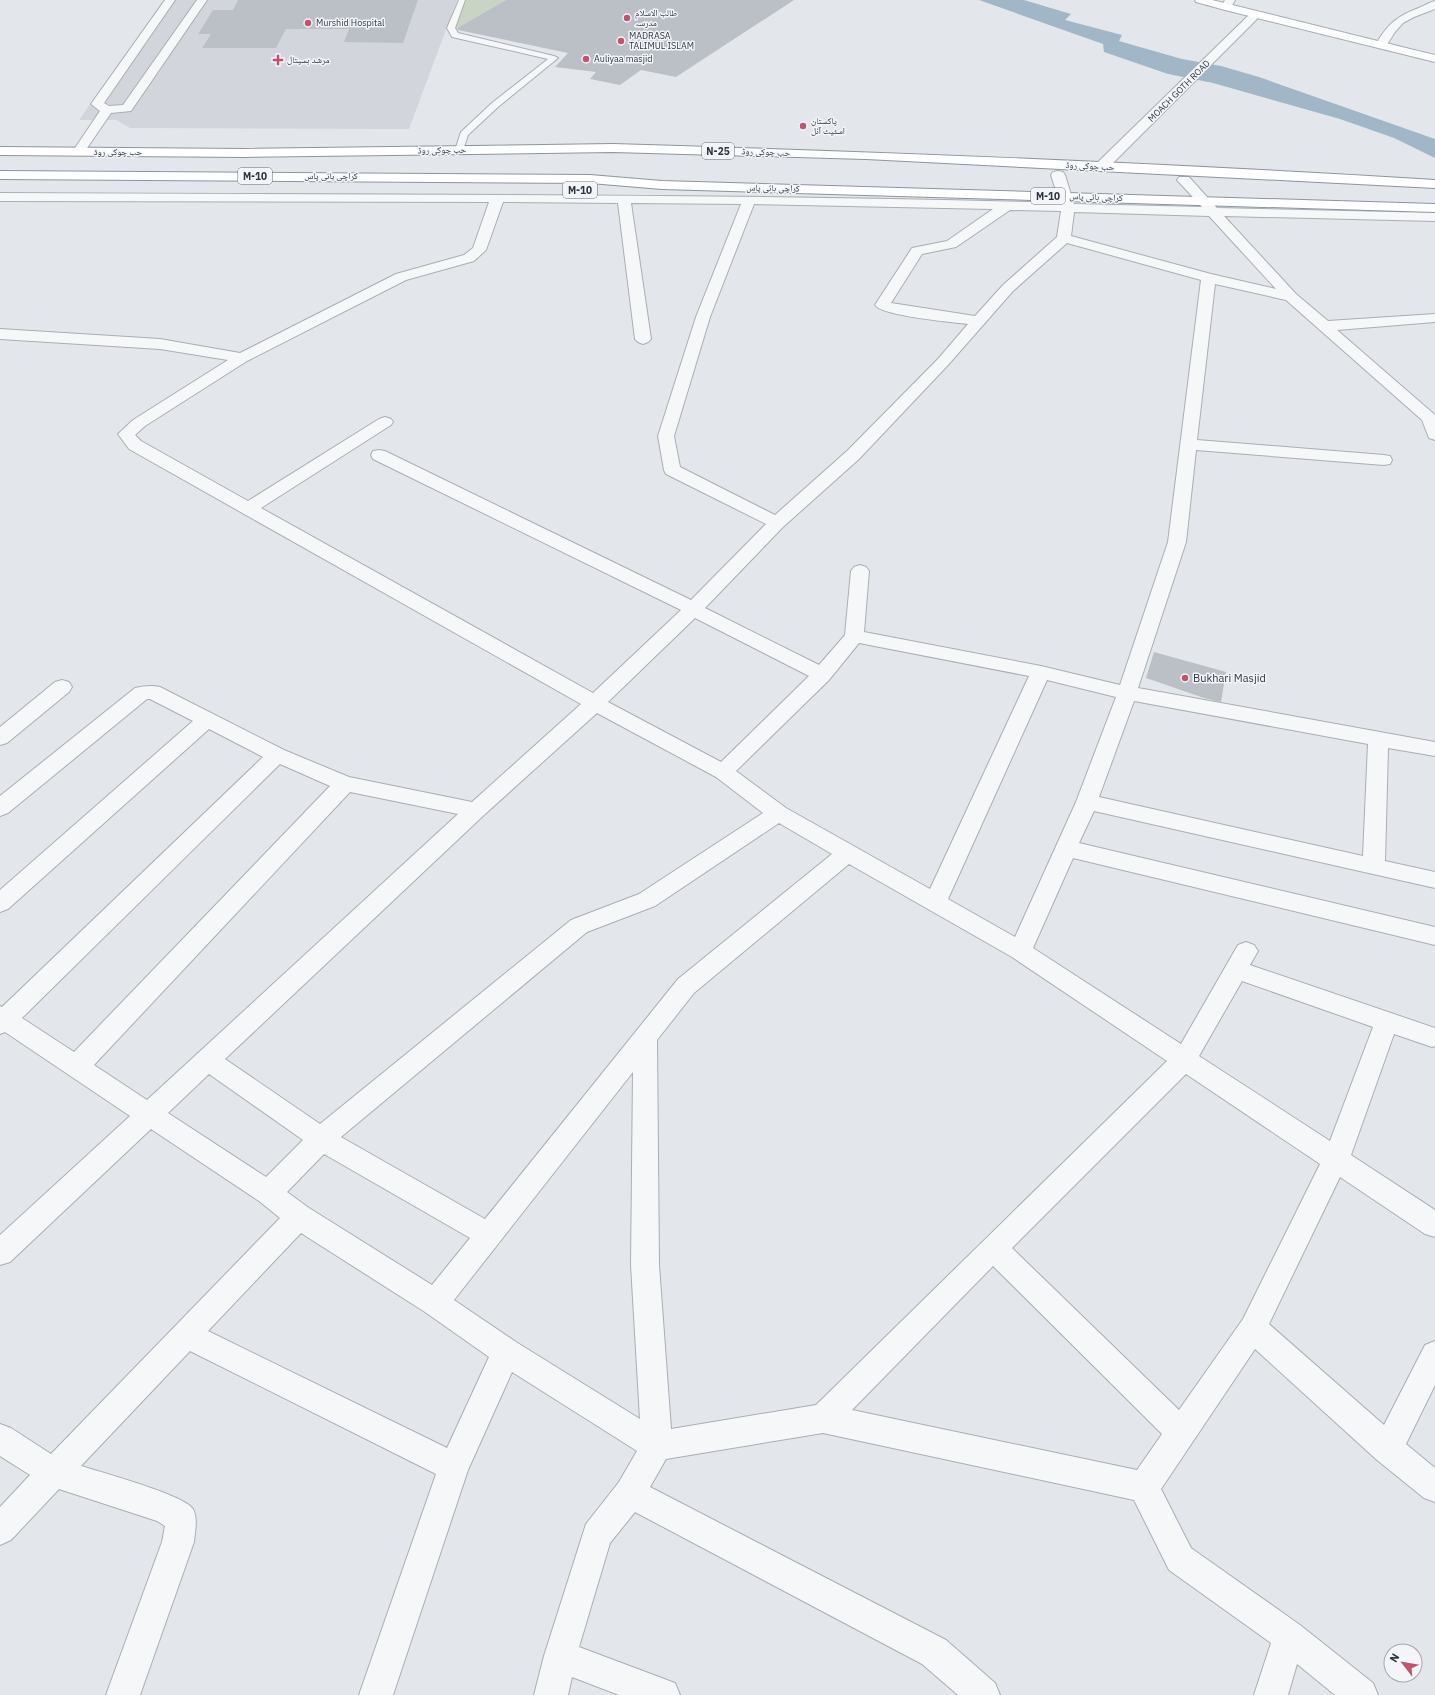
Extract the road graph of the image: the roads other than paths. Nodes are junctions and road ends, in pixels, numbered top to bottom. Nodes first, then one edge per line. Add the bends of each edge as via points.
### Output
1 (170, 0) edge
2 (202, 0) edge
3 (462, 0) edge
4 (1200, 0) edge
5 (1228, 3) edge
6 (1435, 4) edge
7 (1255, 15) junction
8 (1382, 44) junction
9 (1435, 59) edge
10 (107, 110) junction
11 (459, 150) junction
12 (0, 151) edge
13 (79, 151) junction
14 (0, 163) edge
15 (1102, 166) junction
16 (0, 175) edge
17 (1058, 175) junction
18 (1184, 180) junction
19 (0, 185) edge
20 (662, 185) junction
21 (1435, 185) edge
22 (498, 193) junction
23 (0, 197) edge
24 (624, 200) junction
25 (749, 200) junction
26 (1203, 201) junction
27 (1066, 202) junction
28 (1008, 206) junction
29 (1435, 208) edge
30 (1214, 213) junction
31 (1435, 217) edge
32 (1064, 238) junction
33 (1208, 278) junction
34 (1291, 297) junction
35 (1435, 318) edge
36 (978, 321) junction
37 (1324, 326) junction
38 (0, 334) edge
39 (643, 339) dead end
40 (242, 358) junction
41 (1432, 419) edge
42 (385, 422) dead end
43 (1435, 435) edge
44 (1189, 444) junction
45 (378, 455) dead end
46 (1384, 460) dead end
47 (248, 509) junction
48 (777, 523) junction
49 (860, 571) dead end
50 (693, 609) junction
51 (854, 636) junction
52 (1041, 672) junction
53 (822, 675) junction
54 (62, 687) dead end
55 (1127, 693) junction
56 (595, 703) junction
57 (206, 720) junction
58 (0, 738) edge
59 (1378, 739) junction
60 (1435, 749) edge
61 (277, 755) junction
62 (723, 772) junction
63 (345, 784) junction
64 (1087, 802) junction
65 (0, 808) edge
66 (476, 810) junction
67 (778, 813) junction
68 (1066, 848) junction
69 (848, 853) junction
70 (1374, 866) junction
71 (1435, 880) edge
72 (935, 902) junction
73 (0, 903) edge
74 (1435, 936) edge
75 (1020, 951) junction
76 (2, 1020) edge
77 (1387, 1021) junction
78 (1432, 1036) dead end
79 (645, 1038) junction
80 (1185, 1059) junction
81 (207, 1060) junction
82 (76, 1067) junction
83 (149, 1115) junction
84 (321, 1139) junction
85 (1336, 1158) junction
86 (268, 1193) junction
87 (299, 1217) junction
88 (1435, 1225) edge
89 (489, 1235) junction
90 (993, 1248) junction
91 (0, 1253) edge
92 (435, 1303) junction
93 (1253, 1328) junction
94 (186, 1335) junction
95 (506, 1352) junction
96 (1435, 1355) edge
97 (823, 1418) junction
98 (1182, 1433) junction
99 (0, 1439) edge
100 (657, 1446) junction
101 (1388, 1449) junction
102 (454, 1467) junction
103 (53, 1472) junction
104 (1144, 1487) junction
105 (1435, 1487) edge
106 (630, 1493) junction
107 (0, 1529) edge
108 (1289, 1636) junction
109 (560, 1656) junction
110 (123, 1695) edge
111 (376, 1695) edge
112 (550, 1695) edge
113 (663, 1695) edge
114 (983, 1695) edge
115 (1271, 1695) edge
116 (1361, 1695) edge

1 - 10 street via 97,104
2 - 10 street via 127,108
3 - 11 lane via 451,28 455,34 554,58 495,105 464,134
4 - 5 main road
5 - 7 main road
6 - 8 street via 1402,19 1387,34
7 - 8 main road
7 - 15 street, MOACH GOTH ROAD
8 - 9 main road
10 - 13 street
11 - 13 main road, حب چوکی روڈ / N-25
11 - 15 main road, حب چوکی روڈ / N-25 via 613,148 866,155
12 - 13 main road, حب چوکی روڈ / N-25
14 - 17 main road via 239,164 612,159 871,165
15 - 21 main road, حب چوکی روڈ / N-25
16 - 20 main road, کراچی بائی پاس / M-10 via 590,179
17 - 18 main road
17 - 27 street
18 - 21 main road via 1326,187
18 - 26 street
19 - 22 main road, کراچی بائی پاس / M-10
20 - 22 main road, کراچی بائی پاس / M-10
20 - 27 main road, کراچی بائی پاس / M-10
22 - 23 street
22 - 24 street
22 - 40 street via 479,250 469,258 401,277
24 - 25 street
24 - 39 street
25 - 28 street
25 - 48 street via 703,317 666,436 672,470
26 - 27 main road, کراچی بائی پاس / M-10
26 - 29 main road, کراچی بائی پاس / M-10
26 - 30 street
27 - 28 street
27 - 30 street
27 - 32 street
28 - 36 street via 951,244 917,251 882,305 893,309
30 - 31 street
30 - 34 street
32 - 33 street
32 - 36 street via 1008,288
33 - 34 street
33 - 44 street
34 - 37 street
35 - 37 street
36 - 48 street via 943,362 853,455
37 - 41 street
38 - 40 street via 160,344
40 - 47 street via 139,423 126,434 135,446
41 - 43 street
42 - 47 street
44 - 46 street
44 - 55 street via 1177,542
45 - 50 street
47 - 56 street
48 - 50 street
49 - 51 street
50 - 53 street
50 - 56 street
51 - 52 street
51 - 53 street
52 - 55 street
52 - 72 street
53 - 62 street
54 - 58 street
55 - 59 street
55 - 64 street
56 - 62 street
56 - 66 street
57 - 61 street
57 - 65 street via 153,692 142,693
57 - 73 street
59 - 60 street
59 - 70 street
61 - 63 street
61 - 76 street
62 - 67 street
63 - 66 street
63 - 82 street
64 - 68 street
64 - 70 street
66 - 81 street
67 - 69 street
67 - 84 street via 647,900 579,926
68 - 74 street
68 - 75 street
69 - 72 street
69 - 79 street via 686,986
70 - 71 street
72 - 75 street
75 - 80 street
76 - 82 street
77 - 78 street
77 - 80 street via 1241,961
77 - 85 street
79 - 89 street
79 - 100 street via 645,1265
80 - 85 street
80 - 90 street
81 - 83 street
81 - 84 street
82 - 83 street
83 - 86 street
83 - 91 street
84 - 86 street
84 - 89 street
85 - 88 street
85 - 93 street
86 - 87 street
87 - 92 street
87 - 94 street
89 - 92 street
90 - 97 street
90 - 98 street
92 - 95 street
93 - 98 street
93 - 101 street
94 - 102 street
94 - 103 street
95 - 100 street
95 - 102 street
96 - 101 street
97 - 100 street
97 - 104 street
98 - 104 street
99 - 103 street
100 - 106 street
101 - 105 street
102 - 111 street
103 - 107 street
103 - 110 street via 164,1508 181,1518 178,1542
104 - 108 street via 1180,1559
106 - 109 street via 597,1535
106 - 114 street via 934,1652
108 - 115 street
108 - 116 street
109 - 112 street
109 - 113 street

